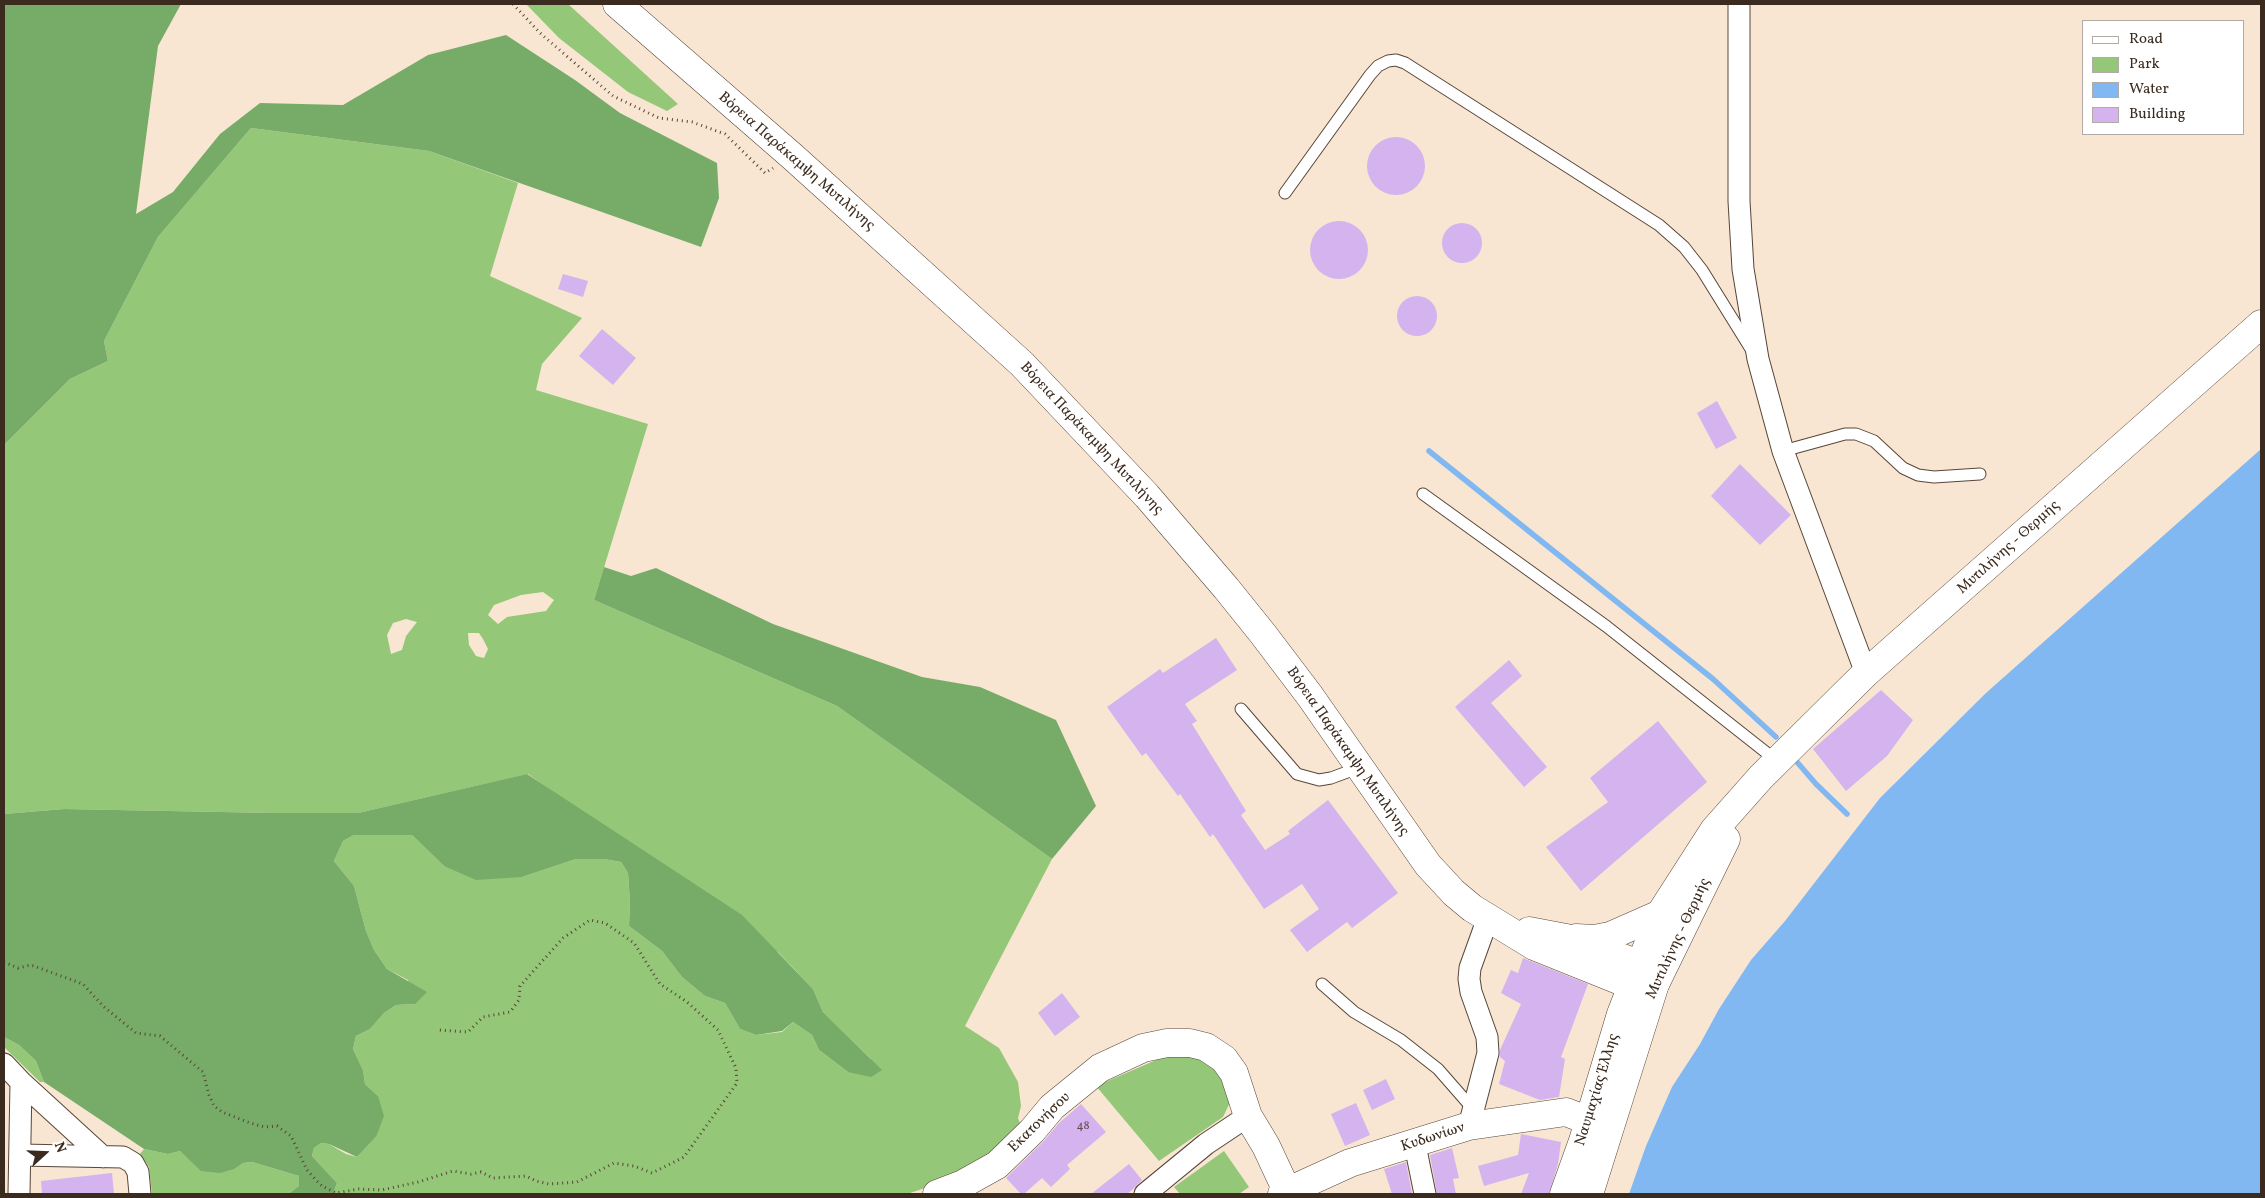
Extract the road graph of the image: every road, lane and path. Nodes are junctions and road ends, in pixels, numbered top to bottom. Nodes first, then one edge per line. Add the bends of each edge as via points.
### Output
1 (513, 4) edge
2 (617, 4) edge
3 (1739, 4) edge
4 (793, 157) junction
5 (1285, 193) dead end
6 (2261, 324) edge
7 (1758, 359) junction
8 (1783, 451) junction
9 (1980, 474) dead end
10 (1424, 494) dead end
11 (1866, 673) junction
12 (1241, 709) dead end
13 (1358, 768) junction
14 (1769, 769) junction
15 (1660, 914) junction
16 (1497, 922) junction
17 (1566, 938) junction
18 (4, 962) edge
19 (1642, 978) junction
20 (1322, 984) dead end
21 (439, 1030) dead end
22 (4, 1064) edge
23 (21, 1082) junction
24 (1248, 1116) junction
25 (1471, 1118) junction
26 (1589, 1121) junction
27 (1415, 1145) junction
28 (103, 1157) junction
29 (15, 1165) edge
30 (1284, 1193) edge
31 (19, 1194) edge
32 (140, 1194) edge
33 (937, 1194) edge
34 (1145, 1194) edge
35 (1425, 1194) edge
36 (1564, 1194) edge
37 (1589, 1194) edge

1 - 4 path via 613,96 659,118 692,122 725,134 765,173
2 - 4 main road, Βόρεια Παράκαμψη Μυτιλήνης
3 - 7 street via 1743,269
4 - 13 main road, Βόρεια Παράκαμψη Μυτιλήνης via 1022,364 1147,496 1263,634
5 - 7 lane via 1374,71 1388,61 1405,63 1659,225 1702,270
6 - 11 main road, Μυτιλήνης - Θερμής
7 - 8 street
8 - 9 lane via 1856,434 1874,441 1903,468 1918,475
8 - 11 street
10 - 14 lane via 1606,626
11 - 14 main road, Μυτιλήνης - Θερμής
12 - 13 lane via 1297,774 1319,780
13 - 16 main road, Βόρεια Παράκαμψη Μυτιλήνης via 1428,865 1454,893
14 - 15 main road, Μυτιλήνης - Θερμής via 1714,830
14 - 19 main road, Μυτιλήνης - Θερμής
15 - 17 main road via 1610,936
15 - 19 main road, Μυτιλήνης - Θερμής
16 - 17 main road, Βόρεια Παράκαμψη Μυτιλήνης
16 - 19 main road, Βόρεια Παράκαμψη Μυτιλήνης via 1534,946
16 - 25 street via 1470,968 1468,979 1484,1023 1488,1045
17 - 19 main road, Βόρεια Παράκαμψη Μυτιλήνης
18 - 21 path via 18,968 31,965 83,984 103,1006 136,1033 160,1036 204,1072 214,1106 250,1123 277,1126 291,1136 307,1170 322,1186 336,1193 382,1190 453,1171 481,1172 493,1178 526,1176 549,1184 577,1182 614,1163 652,1173 684,1156 737,1083 736,1068 718,1030 687,1002 660,984 634,943 605,923 590,920 563,938 520,986 519,1000 510,1012 483,1017 468,1032
19 - 26 main road, Ναυμαχίας Έλλης
19 - 37 main road, Μυτιλήνης - Θερμής
20 - 25 lane via 1354,1012 1432,1063
22 - 23 street
23 - 28 street
23 - 29 street
24 - 30 main road, Εκατονήσου via 1266,1146
24 - 33 main road, Εκατονήσου via 1234,1073 1224,1060 1206,1047 1167,1043 1144,1048 1100,1068 1052,1107 1032,1132 997,1165
24 - 34 street via 1206,1144
25 - 26 main road, Κυδωνίων via 1566,1112
25 - 27 main road, Κυδωνίων
26 - 36 main road, Ναυμαχίας Έλλης
27 - 30 main road, Κυδωνίων via 1350,1164
27 - 35 street
28 - 29 street
28 - 32 street via 123,1157 133,1163 138,1172
29 - 31 street

